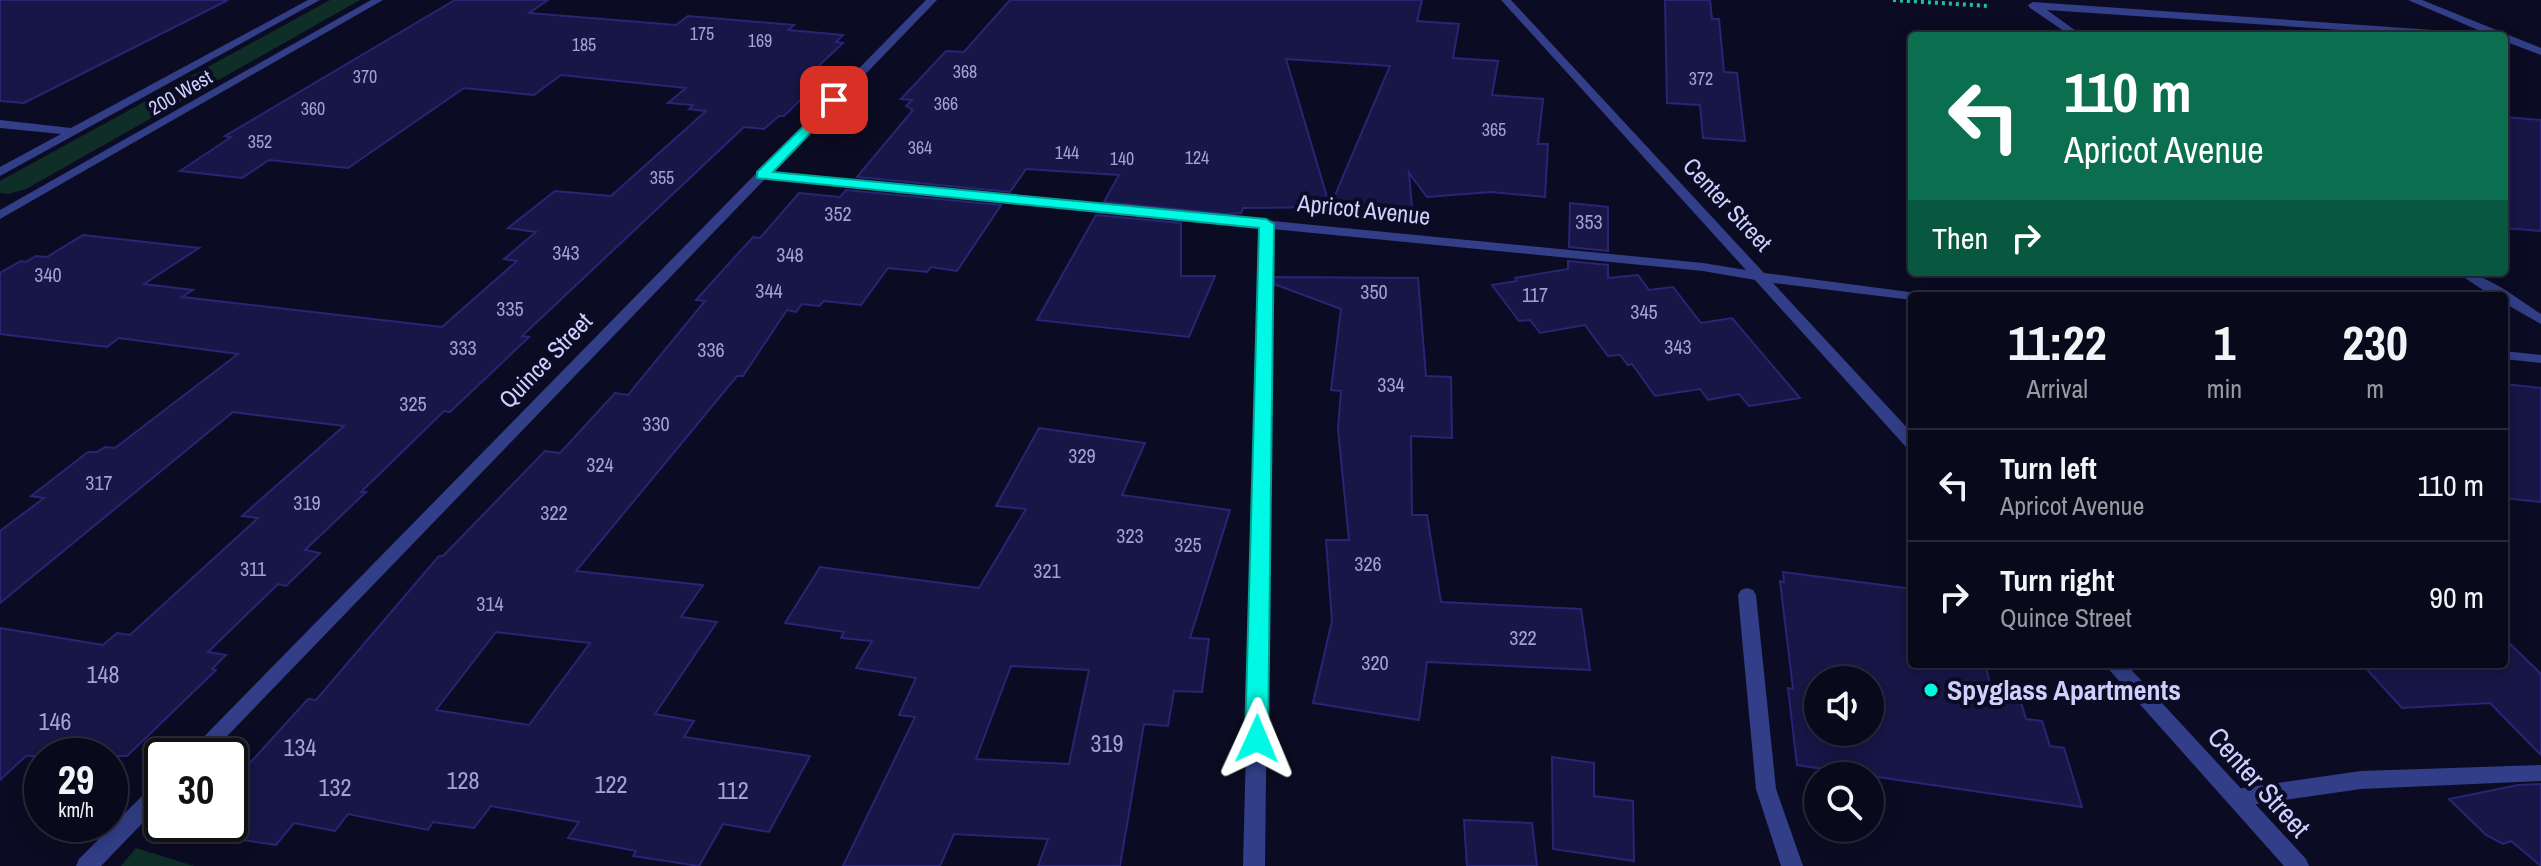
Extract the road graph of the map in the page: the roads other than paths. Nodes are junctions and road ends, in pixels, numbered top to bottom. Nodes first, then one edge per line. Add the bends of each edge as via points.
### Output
1 (315, 0) edge
2 (378, 0) edge
3 (932, 0) edge
4 (1506, 0) edge
5 (2413, 0) edge
6 (2030, 3) edge
7 (2072, 32) edge
8 (2422, 32) edge
9 (2490, 32) edge
10 (2508, 38) edge
11 (2508, 39) edge
12 (2541, 42) edge
13 (2541, 52) edge
14 (0, 124) edge
15 (74, 132) junction
16 (0, 172) edge
17 (762, 175) junction
18 (0, 215) edge
19 (1266, 224) junction
20 (2469, 276) edge
21 (1762, 278) junction
22 (2495, 292) edge
23 (1908, 296) edge
24 (2508, 300) edge
25 (2541, 320) edge
26 (2508, 355) edge
27 (2541, 359) edge
28 (1908, 439) edge
29 (1747, 595) dead end
30 (2118, 668) edge
31 (213, 738) edge
32 (2541, 773) edge
33 (2236, 798) junction
34 (144, 807) edge
35 (87, 866) edge
36 (1254, 866) edge
37 (1792, 866) edge
38 (2298, 866) edge

1 - 15 street, 200 West
2 - 18 street, 200 West
3 - 17 street, Quince Street
4 - 21 street, Center Street
5 - 9 street
6 - 7 street
6 - 8 street
10 - 12 street
11 - 13 street
14 - 15 street
15 - 16 street, 200 West
17 - 19 street, Apricot Avenue
17 - 31 street, Quince Street
19 - 21 street, Apricot Avenue via 1703,267
19 - 36 street
20 - 22 street
21 - 23 street, Apricot Avenue
21 - 28 street, Center Street
24 - 25 street
26 - 27 street
29 - 37 street via 1766,789
30 - 33 street, Center Street
32 - 33 street via 2361,780
33 - 38 street, Center Street
34 - 35 street

